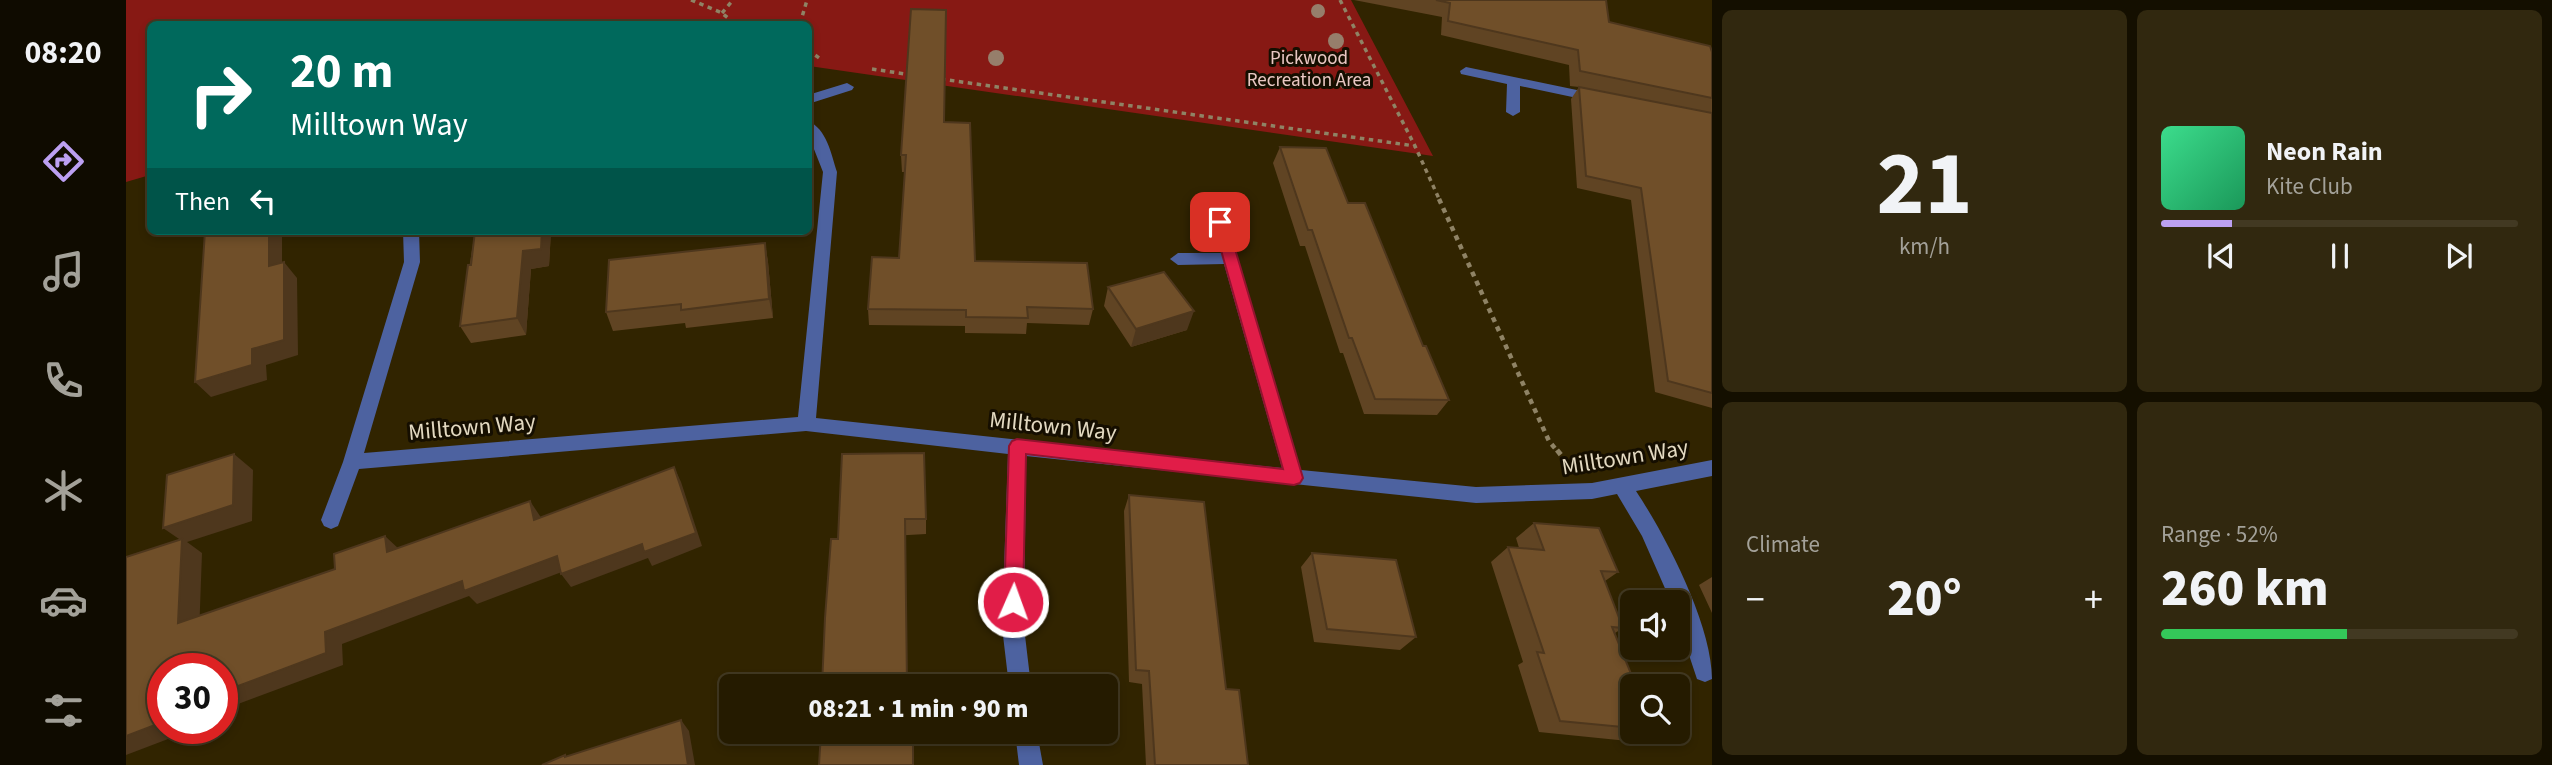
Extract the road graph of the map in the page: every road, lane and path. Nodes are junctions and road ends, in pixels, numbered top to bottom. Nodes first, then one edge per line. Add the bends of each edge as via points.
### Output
1 (691, 0) edge
2 (733, 0) edge
3 (807, 0) edge
4 (1340, 0) edge
5 (722, 13) junction
6 (731, 21) edge
7 (801, 21) edge
8 (812, 53) edge
9 (834, 64) dead end
10 (861, 68) dead end
11 (1466, 71) dead end
12 (917, 76) edge
13 (931, 78) edge
14 (1514, 82) junction
15 (847, 87) dead end
16 (812, 99) edge
17 (1606, 100) edge
18 (1513, 112) dead end
19 (812, 130) edge
20 (1415, 146) junction
21 (1220, 222) dead end
22 (411, 235) edge
23 (1231, 258) junction
24 (1178, 259) dead end
25 (806, 424) junction
26 (1017, 446) junction
27 (352, 462) junction
28 (1712, 468) edge
29 (1294, 478) junction
30 (1622, 486) junction
31 (1592, 491) junction
32 (331, 520) dead end
33 (1704, 671) dead end
34 (1019, 674) edge
35 (1028, 744) edge
36 (1031, 765) edge

1 - 5 path
2 - 5 path
3 - 7 path
4 - 20 path
5 - 6 path
8 - 9 path
10 - 12 path
11 - 14 street
13 - 20 path
14 - 17 street
14 - 18 street
15 - 16 street
19 - 25 street via 830,172
20 - 31 path via 1549,441
21 - 23 street
22 - 27 street via 412,262
23 - 24 street
23 - 29 street
25 - 26 street, Milltown Way
25 - 27 street, Milltown Way
26 - 29 street, Milltown Way
26 - 34 street via 1013,628
27 - 32 street
28 - 30 street, Milltown Way
29 - 31 street, Milltown Way via 1476,495
30 - 31 street, Milltown Way
30 - 33 street via 1647,522 1681,598
35 - 36 street

